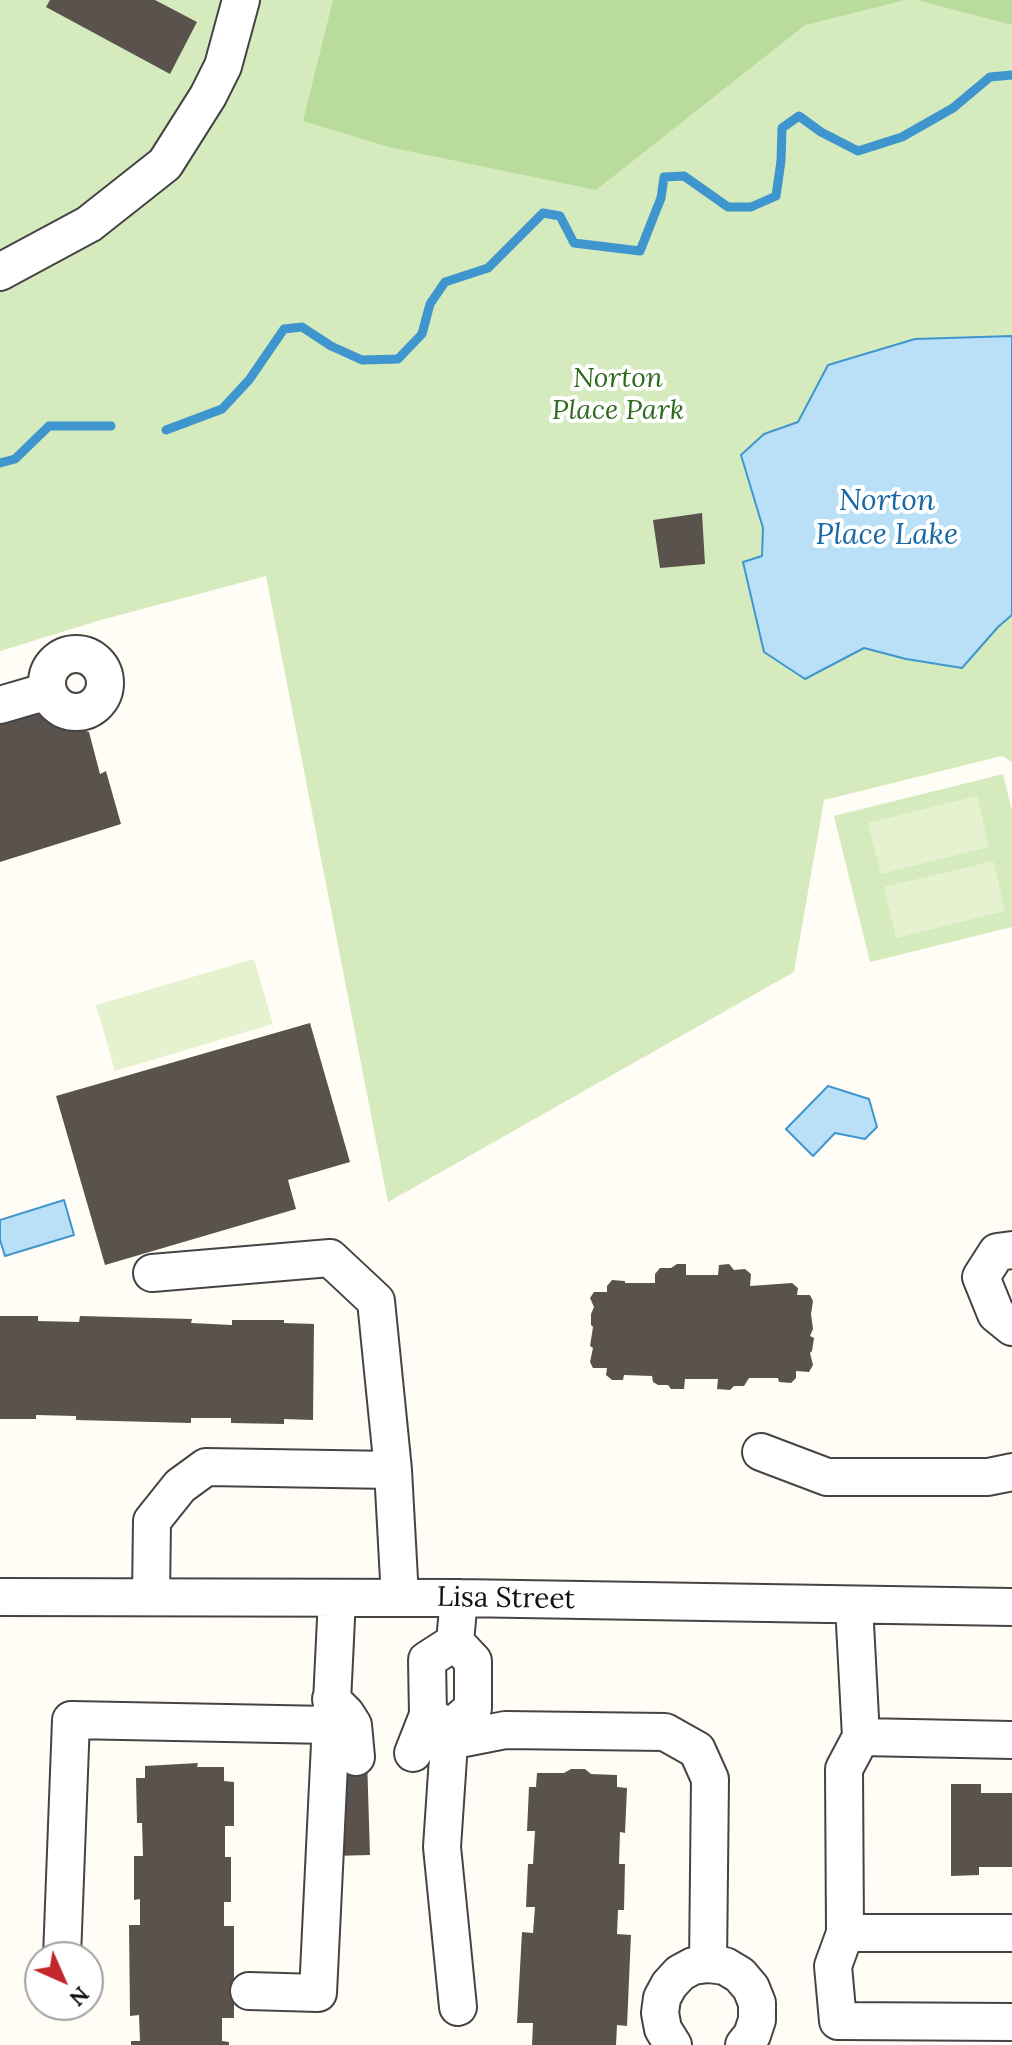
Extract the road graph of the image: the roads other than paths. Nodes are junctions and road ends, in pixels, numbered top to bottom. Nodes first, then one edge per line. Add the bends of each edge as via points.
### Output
1 (241, 0) edge
2 (0, 272) edge
3 (48, 691) dead end
4 (0, 705) edge
5 (1012, 1250) edge
6 (152, 1273) dead end
7 (1012, 1327) edge
8 (761, 1452) dead end
9 (393, 1470) junction
10 (1012, 1472) edge
11 (151, 1596) junction
12 (0, 1597) edge
13 (337, 1598) junction
14 (400, 1598) junction
15 (459, 1598) junction
16 (854, 1605) junction
17 (1012, 1607) edge
18 (330, 1712) junction
19 (442, 1728) junction
20 (861, 1737) junction
21 (1012, 1740) edge
22 (413, 1753) dead end
23 (356, 1757) dead end
24 (845, 1933) junction
25 (1012, 1933) edge
26 (63, 1941) edge
27 (708, 1964) junction
28 (249, 1991) dead end
29 (458, 2007) dead end
30 (1012, 2022) edge
31 (673, 2045) edge
32 (744, 2045) edge

1 - 2 street via 223,66 165,164 89,224
3 - 4 street
5 - 7 street via 997,1252 981,1277 996,1314
6 - 9 street via 330,1258 376,1301
8 - 10 street via 827,1477 988,1477
9 - 11 street via 206,1467 180,1486 152,1521
9 - 14 street
11 - 12 street, Lisa Street
11 - 13 street, Lisa Street
13 - 14 street, Lisa Street
13 - 18 street
14 - 15 street, Lisa Street
15 - 16 street, Lisa Street
15 - 19 street via 455,1642 427,1660
16 - 17 street, Lisa Street
16 - 20 street
18 - 23 street via 346,1714 353,1725
18 - 26 street via 71,1720
18 - 28 street via 318,1993
19 - 22 street
19 - 27 street via 665,1732 697,1750 710,1779
19 - 29 street via 442,1847
20 - 21 street
20 - 24 street via 844,1769
24 - 25 street
24 - 30 street via 833,1966 838,2021
27 - 31 street via 680,1973 662,1998 663,2029
27 - 32 street via 725,1966 751,1988 757,2020

